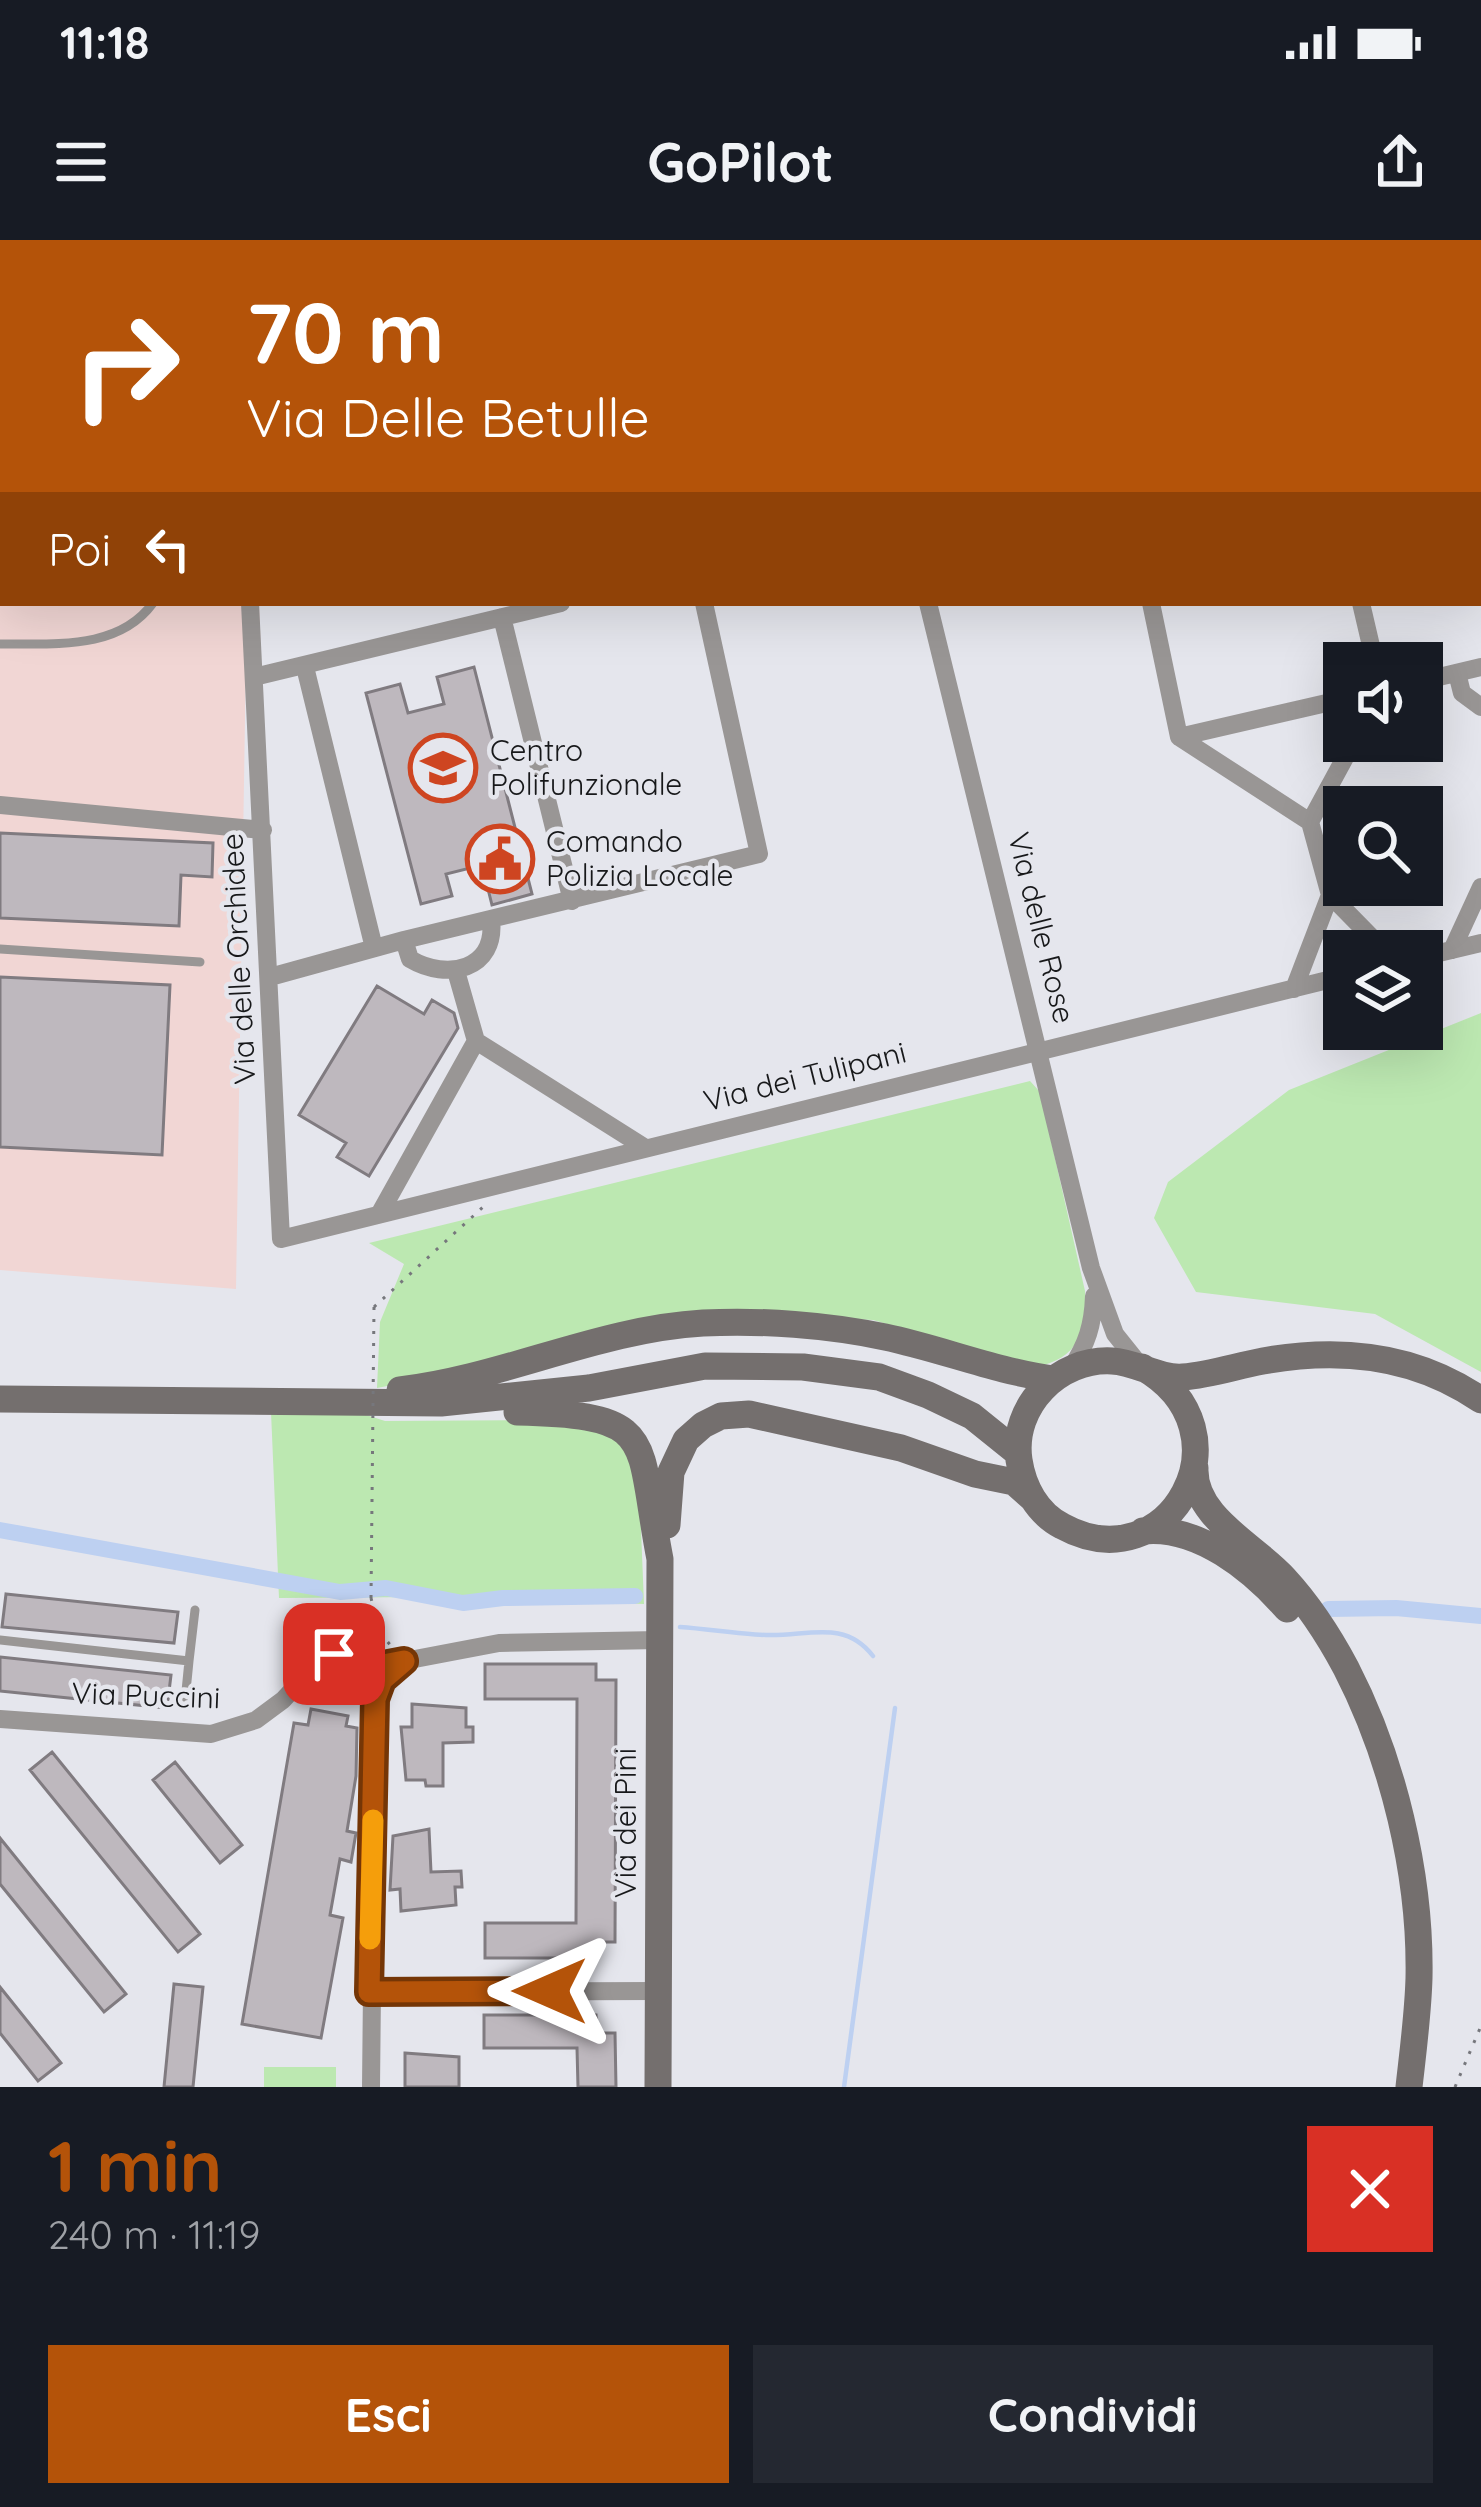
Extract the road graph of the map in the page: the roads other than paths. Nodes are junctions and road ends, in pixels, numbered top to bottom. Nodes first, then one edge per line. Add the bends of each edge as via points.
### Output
1 (151, 606) edge
2 (250, 606) edge
3 (547, 606) edge
4 (705, 606) edge
5 (929, 606) edge
6 (1151, 606) edge
7 (1362, 606) edge
8 (502, 616) junction
9 (1371, 642) edge
10 (0, 644) edge
11 (305, 667) junction
12 (1481, 667) edge
13 (1457, 673) junction
14 (1443, 676) edge
15 (254, 677) junction
16 (1323, 704) edge
17 (1481, 707) edge
18 (1179, 737) junction
19 (1343, 762) edge
20 (0, 806) edge
21 (1310, 822) junction
22 (263, 830) junction
23 (1323, 869) edge
24 (1481, 887) edge
25 (572, 901) junction
26 (1326, 906) edge
27 (1341, 906) edge
28 (491, 919) junction
29 (1364, 930) edge
30 (404, 940) junction
31 (1481, 943) edge
32 (374, 948) junction
33 (0, 949) edge
34 (1452, 950) junction
35 (1443, 952) edge
36 (200, 962) dead end
37 (456, 971) junction
38 (270, 977) junction
39 (1323, 981) edge
40 (1294, 988) junction
41 (476, 1041) junction
42 (1040, 1051) junction
43 (644, 1147) junction
44 (380, 1213) junction
45 (281, 1239) joint
46 (1091, 1268) junction
47 (1256, 1362) junction
48 (1142, 1367) junction
49 (1062, 1373) junction
50 (0, 1399) edge
51 (316, 1399) junction
52 (1481, 1400) edge
53 (441, 1403) junction
54 (1018, 1453) junction
55 (1196, 1457) junction
56 (650, 1484) junction
57 (1032, 1498) junction
58 (1143, 1532) junction
59 (660, 1559) junction
60 (194, 1610) dead end
61 (0, 1640) edge
62 (659, 1640) junction
63 (189, 1661) junction
64 (404, 1661) junction
65 (185, 1701) dead end
66 (0, 1719) edge
67 (1387, 1778) junction
68 (658, 1991) junction
69 (369, 1992) junction
70 (371, 2087) edge
71 (658, 2087) edge
72 (1409, 2087) edge

1 - 10 lane via 90,643
2 - 15 street, Via delle Orchidee
3 - 8 street
4 - 25 street via 759,854
5 - 42 street, Via delle Rose
6 - 18 street
7 - 9 street
8 - 11 street
8 - 25 street
11 - 15 street
11 - 32 street
12 - 13 street
13 - 14 street
13 - 17 street via 1462,693
15 - 22 street, Via delle Orchidee
16 - 18 street
18 - 21 street
19 - 21 street
20 - 22 street
21 - 23 street
22 - 38 street, Via delle Orchidee
24 - 34 street
25 - 28 street
26 - 40 street
27 - 29 street
28 - 30 street
28 - 37 street via 485,953
30 - 32 street
30 - 37 street via 410,959
31 - 34 street
32 - 38 street
33 - 36 lane
34 - 35 street
37 - 41 street
38 - 45 street, Via delle Orchidee
39 - 40 street, Via dei Tulipani
40 - 42 street, Via dei Tulipani
41 - 43 street
41 - 44 street
42 - 43 street, Via dei Tulipani
42 - 46 street, Via delle Rose
43 - 44 street, Via dei Tulipani
44 - 45 street, Via dei Tulipani
46 - 48 street, Via delle Rose via 1115,1334
46 - 49 street, Via delle Rose via 1093,1324
47 - 48 main road via 1176,1378
47 - 52 main road via 1369,1356 1414,1365
47 - 55 main road via 1228,1375 1204,1400
48 - 49 main road via 1115,1360
48 - 55 main road via 1184,1402
49 - 51 main road via 1003,1372 883,1336 701,1323 418,1388
49 - 54 main road via 1029,1407
50 - 51 main road
51 - 53 main road
53 - 54 main road via 705,1366 802,1367 879,1377 928,1395 972,1416
53 - 56 main road, Via dei Pini via 577,1413 616,1424 639,1448
54 - 56 main road via 973,1462 761,1402 718,1408 687,1427
54 - 57 main road
55 - 58 main road via 1172,1512
55 - 67 main road via 1200,1498 1285,1579 1328,1636
56 - 59 main road, Via dei Pini
57 - 58 main road via 1060,1526 1085,1536
57 - 59 main road, Via dei Pini via 1014,1482 860,1436 722,1416 677,1452
58 - 67 main road via 1199,1541 1269,1588 1336,1680
59 - 62 main road, Via dei Pini
60 - 63 lane
61 - 63 lane
62 - 64 street, Via Puccini via 499,1643
62 - 68 main road, Via dei Pini
63 - 65 lane
64 - 66 street, Via Puccini via 378,1666 334,1654 256,1720 211,1734
64 - 69 street via 375,1699
67 - 72 main road via 1418,1933
68 - 69 street
68 - 71 main road, Via dei Pini
69 - 70 street

